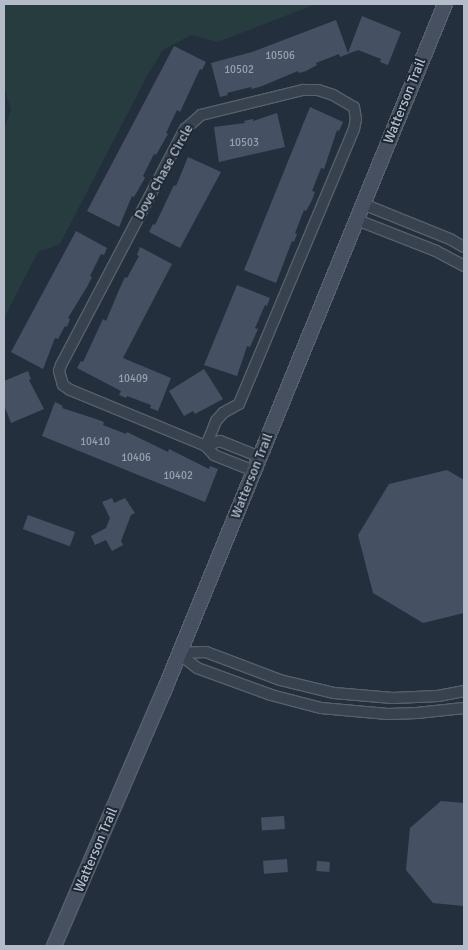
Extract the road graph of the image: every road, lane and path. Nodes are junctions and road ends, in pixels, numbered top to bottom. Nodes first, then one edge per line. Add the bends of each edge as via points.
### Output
1 (445, 4) edge
2 (363, 204) junction
3 (357, 220) junction
4 (464, 247) edge
5 (464, 266) edge
6 (206, 446) junction
7 (260, 456) junction
8 (254, 471) junction
9 (178, 653) junction
10 (464, 691) edge
11 (464, 708) edge
12 (54, 946) edge

1 - 2 main road, Watterson Trail
2 - 3 main road, Watterson Trail
2 - 4 street
3 - 5 street via 436,251
3 - 7 main road, Watterson Trail
6 - 6 street, Dove Chase Circle via 70,390 63,385 59,372 185,129 193,120 201,115 303,90 333,94 354,107 354,129 239,404 216,422
6 - 7 street, Dove Chase Circle via 220,440
6 - 8 street, Dove Chase Circle via 214,455
7 - 8 main road, Watterson Trail
8 - 9 main road, Watterson Trail
9 - 10 street via 206,652 280,680 334,693 393,698
9 - 11 street via 197,668 271,695 320,708 388,714
9 - 12 main road, Watterson Trail

